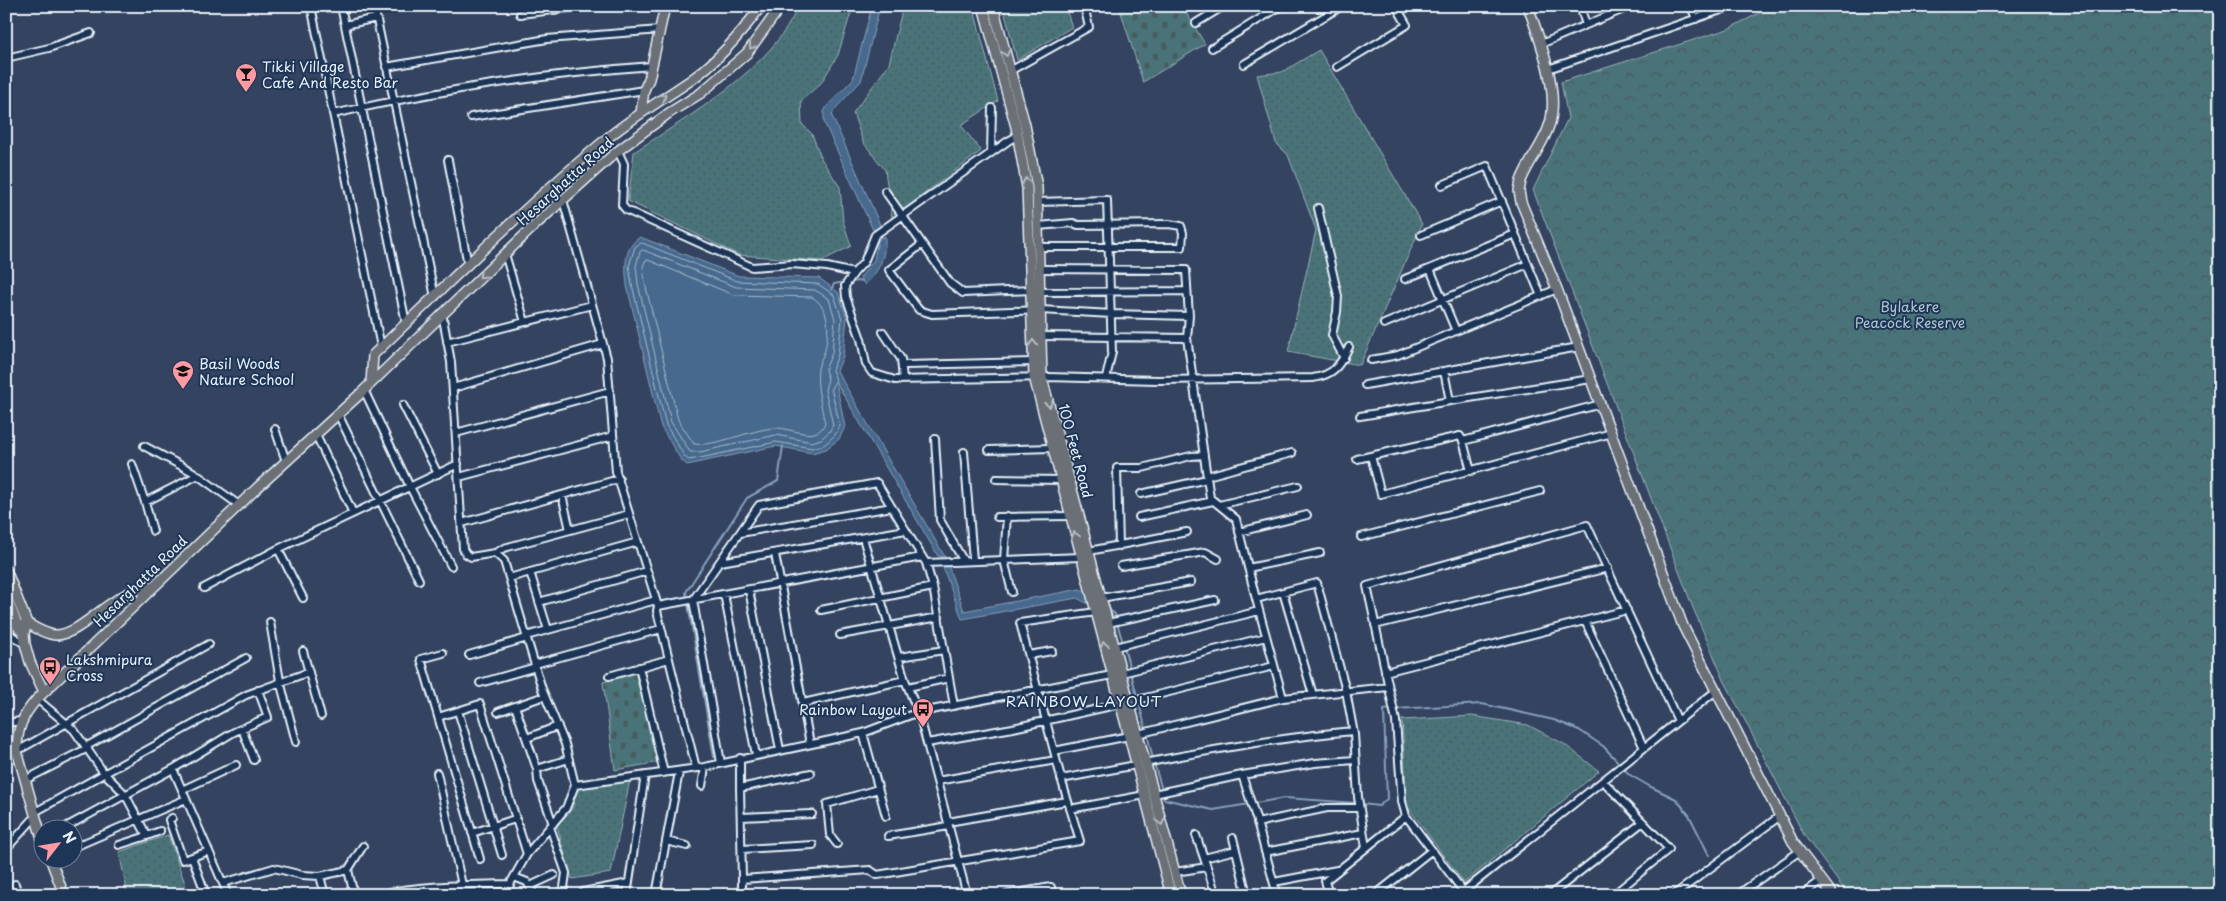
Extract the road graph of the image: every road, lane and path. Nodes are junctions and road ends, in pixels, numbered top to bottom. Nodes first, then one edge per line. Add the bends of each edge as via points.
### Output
1 (311, 6) edge
2 (341, 6) edge
3 (374, 6) edge
4 (586, 6) edge
5 (665, 6) edge
6 (780, 6) edge
7 (984, 6) edge
8 (993, 6) edge
9 (1084, 6) edge
10 (1224, 6) edge
11 (1281, 6) edge
12 (1342, 6) edge
13 (1396, 6) edge
14 (1580, 6) edge
15 (1611, 6) edge
16 (1631, 6) edge
17 (1691, 6) edge
18 (1530, 7) edge
19 (1730, 7) edge
20 (758, 8) edge
21 (1722, 8) edge
22 (520, 14) dead end
23 (1614, 14) junction
24 (376, 18) junction
25 (1696, 19) junction
26 (1196, 23) dead end
27 (345, 25) junction
28 (1586, 25) junction
29 (660, 30) junction
30 (91, 33) dead end
31 (1541, 44) junction
32 (1212, 48) dead end
33 (6, 58) edge
34 (1244, 64) dead end
35 (652, 66) junction
36 (386, 67) junction
37 (1338, 67) dead end
38 (1548, 69) junction
39 (1010, 71) junction
40 (644, 90) junction
41 (393, 100) junction
42 (362, 107) junction
43 (992, 108) dead end
44 (641, 113) junction
45 (333, 114) junction
46 (471, 117) dead end
47 (1017, 136) junction
48 (618, 151) junction
49 (991, 153) junction
50 (448, 160) dead end
51 (1442, 185) dead end
52 (885, 190) dead end
53 (563, 200) junction
54 (1502, 201) junction
55 (1037, 202) junction
56 (1318, 208) dead end
57 (904, 215) junction
58 (1108, 225) junction
59 (1038, 226) junction
60 (1515, 234) junction
61 (1421, 235) dead end
62 (921, 245) junction
63 (1039, 247) junction
64 (1109, 248) junction
65 (504, 254) junction
66 (1528, 264) junction
67 (468, 265) junction
68 (1040, 269) junction
69 (1110, 269) junction
70 (1430, 269) junction
71 (854, 272) junction
72 (1405, 279) dead end
73 (1557, 289) junction
74 (1036, 291) junction
75 (1187, 291) junction
76 (1111, 292) junction
77 (1541, 296) junction
78 (435, 297) junction
79 (1442, 300) junction
80 (592, 305) junction
81 (1037, 310) junction
82 (442, 313) junction
83 (1112, 314) junction
84 (1189, 316) junction
85 (525, 322) junction
86 (406, 324) junction
87 (1384, 324) dead end
88 (1456, 331) junction
89 (883, 332) dead end
90 (1042, 336) junction
91 (1112, 337) junction
92 (1187, 338) junction
93 (447, 342) junction
94 (603, 344) junction
95 (381, 347) junction
96 (1349, 347) dead end
97 (1579, 347) junction
98 (1344, 358) junction
99 (1372, 360) dead end
100 (1034, 362) junction
101 (906, 365) dead end
102 (1444, 371) junction
103 (1038, 377) junction
104 (1106, 378) junction
105 (1192, 379) junction
106 (1591, 379) junction
107 (903, 380) junction
108 (371, 383) junction
109 (1365, 384) dead end
110 (452, 388) junction
111 (364, 390) junction
112 (610, 391) junction
113 (1450, 401) junction
114 (1601, 404) junction
115 (403, 405) dead end
116 (338, 414) junction
117 (1360, 416) dead end
118 (275, 428) dead end
119 (315, 433) junction
120 (456, 433) junction
121 (1612, 433) junction
122 (613, 436) junction
123 (935, 439) dead end
124 (1463, 441) junction
125 (144, 446) dead end
126 (1052, 448) junction
127 (988, 450) dead end
128 (964, 452) dead end
129 (1292, 453) dead end
130 (1204, 455) junction
131 (1371, 456) junction
132 (1356, 459) dead end
133 (286, 461) junction
134 (132, 464) dead end
135 (458, 464) junction
136 (1471, 471) junction
137 (438, 474) junction
138 (198, 475) junction
139 (459, 477) junction
140 (1207, 477) junction
141 (618, 479) junction
142 (996, 479) dead end
143 (1060, 480) junction
144 (1298, 486) dead end
145 (410, 487) junction
146 (1540, 491) dead end
147 (1141, 494) dead end
148 (562, 495) junction
149 (1213, 500) junction
150 (145, 502) junction
151 (380, 502) junction
152 (239, 505) junction
153 (1219, 506) junction
154 (892, 507) junction
155 (353, 513) junction
156 (629, 514) junction
157 (1308, 515) dead end
158 (1007, 516) junction
159 (1070, 516) junction
160 (997, 517) dead end
161 (1139, 517) dead end
162 (462, 523) junction
163 (570, 530) junction
164 (906, 530) junction
165 (153, 531) dead end
166 (1187, 532) dead end
167 (1239, 532) junction
168 (740, 533) junction
169 (1361, 537) dead end
170 (863, 538) junction
171 (638, 542) junction
172 (1119, 546) junction
173 (278, 549) junction
174 (495, 553) junction
175 (1320, 553) dead end
176 (775, 554) junction
177 (1085, 554) junction
178 (1218, 559) dead end
179 (924, 560) junction
180 (963, 560) junction
181 (972, 560) junction
182 (1004, 560) junction
183 (720, 562) junction
184 (451, 566) dead end
185 (1121, 566) dead end
186 (873, 567) junction
187 (1248, 568) junction
188 (1608, 568) junction
189 (6, 570) edge
190 (647, 571) junction
191 (530, 572) junction
192 (509, 578) junction
193 (419, 580) dead end
194 (1092, 581) junction
195 (1191, 582) dead end
196 (782, 583) junction
197 (933, 586) junction
198 (153, 587) junction
199 (204, 588) dead end
200 (749, 590) junction
201 (1012, 592) dead end
202 (1283, 592) junction
203 (724, 594) junction
204 (6, 595) edge
205 (881, 597) junction
206 (303, 598) dead end
207 (1102, 598) junction
208 (1256, 599) junction
209 (693, 600) junction
210 (1215, 600) dead end
211 (539, 602) junction
212 (657, 603) junction
213 (821, 610) dead end
214 (1627, 610) junction
215 (1260, 611) junction
216 (1096, 612) junction
217 (939, 617) junction
218 (1585, 621) junction
219 (270, 622) dead end
220 (1104, 624) junction
221 (1375, 625) junction
222 (890, 626) junction
223 (23, 628) junction
224 (661, 629) junction
225 (548, 630) junction
226 (6, 632) edge
227 (840, 634) dead end
228 (527, 637) junction
229 (1266, 637) junction
230 (25, 644) junction
231 (209, 644) dead end
232 (1115, 648) junction
233 (944, 650) junction
234 (303, 651) dead end
235 (1052, 651) dead end
236 (443, 653) dead end
237 (469, 655) dead end
238 (1029, 655) junction
239 (899, 657) junction
240 (246, 658) dead end
241 (669, 659) junction
242 (535, 666) junction
243 (1274, 666) junction
244 (639, 667) junction
245 (309, 672) junction
246 (1385, 672) junction
247 (1117, 674) junction
248 (609, 676) dead end
249 (949, 678) junction
250 (280, 681) junction
251 (480, 683) dead end
252 (907, 683) junction
253 (1388, 687) junction
254 (1037, 688) junction
255 (258, 690) junction
256 (1716, 690) junction
257 (1346, 691) junction
258 (40, 695) junction
259 (1314, 695) junction
260 (545, 696) junction
261 (1283, 698) junction
262 (803, 703) junction
263 (1125, 703) junction
264 (515, 706) junction
265 (954, 706) junction
266 (458, 710) junction
267 (498, 712) dead end
268 (918, 714) junction
269 (321, 716) dead end
270 (438, 717) junction
271 (1046, 720) junction
272 (21, 721) junction
273 (1678, 721) junction
274 (6, 723) edge
275 (67, 723) junction
276 (558, 726) junction
277 (242, 729) junction
278 (1353, 731) junction
279 (863, 733) junction
280 (1133, 735) junction
281 (526, 738) junction
282 (296, 742) dead end
283 (926, 743) junction
284 (810, 744) junction
285 (88, 747) junction
286 (1644, 748) junction
287 (780, 750) junction
288 (1054, 750) junction
289 (17, 751) junction
290 (756, 756) junction
291 (740, 758) junction
292 (569, 759) junction
293 (254, 760) dead end
294 (1056, 760) junction
295 (1355, 760) junction
296 (721, 763) junction
297 (1141, 764) junction
298 (236, 766) dead end
299 (705, 767) junction
300 (696, 768) junction
301 (173, 769) junction
302 (538, 769) junction
303 (679, 772) junction
304 (104, 773) junction
305 (437, 773) dead end
306 (664, 773) junction
307 (811, 773) dead end
308 (645, 775) junction
309 (1242, 775) junction
310 (1061, 779) junction
311 (25, 780) junction
312 (1603, 780) junction
313 (937, 781) junction
314 (575, 784) junction
315 (702, 786) dead end
316 (740, 788) junction
317 (878, 788) junction
318 (182, 790) junction
319 (125, 794) junction
320 (1149, 794) junction
321 (186, 800) junction
322 (1067, 801) junction
323 (1359, 808) junction
324 (1070, 809) junction
325 (36, 814) junction
326 (812, 814) dead end
327 (886, 816) dead end
328 (1406, 816) junction
329 (1780, 816) junction
330 (741, 817) junction
331 (37, 818) edge
332 (82, 818) edge
333 (139, 818) junction
334 (172, 818) dead end
335 (515, 819) junction
336 (1643, 822) junction
337 (1257, 823) junction
338 (948, 824) junction
339 (551, 825) junction
340 (494, 826) junction
341 (160, 831) dead end
342 (472, 832) junction
343 (1363, 833) junction
344 (1196, 835) dead end
345 (147, 836) junction
346 (888, 836) dead end
347 (1233, 838) dead end
348 (666, 841) junction
349 (82, 844) edge
350 (838, 844) dead end
351 (119, 845) dead end
352 (813, 845) dead end
353 (364, 846) dead end
354 (687, 846) dead end
355 (1366, 848) junction
356 (742, 849) junction
357 (6, 850) edge
358 (1236, 850) junction
359 (1432, 850) junction
360 (1800, 850) junction
361 (209, 852) junction
362 (1265, 852) junction
363 (527, 854) junction
364 (502, 855) dead end
365 (192, 857) junction
366 (1204, 858) junction
367 (480, 859) dead end
368 (958, 862) junction
369 (1207, 867) junction
370 (54, 868) edge
371 (348, 870) junction
372 (1339, 870) junction
373 (1175, 872) junction
374 (554, 875) dead end
375 (320, 876) junction
376 (514, 877) junction
377 (742, 880) junction
378 (1822, 880) junction
379 (1274, 882) junction
380 (223, 883) junction
381 (629, 883) junction
382 (15, 884) dead end
383 (510, 884) junction
384 (462, 885) junction
385 (530, 886) junction
386 (1051, 887) dead end
387 (583, 892) dead end
388 (1461, 893) edge
389 (18, 895) edge
390 (64, 895) edge
391 (206, 895) edge
392 (228, 895) edge
393 (324, 895) edge
394 (354, 895) edge
395 (376, 895) edge
396 (508, 895) edge
397 (534, 895) edge
398 (563, 895) edge
399 (627, 895) edge
400 (656, 895) edge
401 (742, 895) edge
402 (967, 895) edge
403 (1005, 895) edge
404 (1171, 895) edge
405 (1181, 895) edge
406 (1216, 895) edge
407 (1247, 895) edge
408 (1277, 895) edge
409 (1329, 895) edge
410 (1375, 895) edge
411 (1550, 895) edge
412 (1613, 895) edge
413 (1674, 895) edge
414 (1737, 895) edge
415 (1802, 895) edge
416 (1833, 895) edge

1 - 45 street
2 - 27 street
3 - 24 street
4 - 22 street
5 - 29 main road
6 -> 48 main road, Hesarghatta Road via 747,53 702,93
7 - 47 main road, 100 Feet Road
8 -> 39 main road, 100 Feet Road
9 - 39 street via 1089,27
10 - 26 street
11 - 32 street
12 - 34 street
13 - 37 street via 1407,24
14 - 28 street
15 - 23 street
16 - 23 street
17 - 25 street
18 - 31 main road
19 - 21 street
44 -> 20 main road, Hesarghatta Road via 692,79 735,42
21 - 25 street
23 - 28 street
24 - 27 street
24 - 36 street
25 - 38 street
27 - 42 street
28 - 31 street
29 - 35 main road
29 - 36 street via 547,39
30 - 33 street via 49,48
31 - 38 main road
35 - 40 main road
35 - 41 street via 566,73
36 - 41 street
38 - 73 main road via 1549,126 1522,176 1519,191
39 - 55 main road, 100 Feet Road via 1025,125
40 - 44 main road
40 - 46 street
41 - 42 street
41 - 78 street
42 - 45 street
42 - 86 street
43 - 49 street
44 - 67 main road, Hesarghatta Road via 604,140
45 - 95 street
47 - 49 street
74 -> 47 main road, 100 Feet Road via 1028,188
48 - 53 main road, Hesarghatta Road
48 - 71 street via 624,164 622,205 626,210 752,267 792,264
49 - 57 street
50 - 67 street
51 - 54 street via 1487,166
52 - 57 street
53 - 65 main road, Hesarghatta Road
53 - 80 street
54 - 60 street
54 - 61 street
55 - 58 street via 1108,200
55 - 59 main road, 100 Feet Road
56 - 98 street via 1338,296 1332,335
57 - 62 street
57 - 71 street via 875,235 864,262
58 - 59 street via 1073,222
58 - 64 street
58 - 64 street via 1169,224 1181,226 1183,233 1182,247
59 - 63 main road, 100 Feet Road
60 - 66 street
60 - 70 street
62 - 74 street via 950,283 963,293
62 - 81 street via 889,270 919,310 932,314
63 - 64 street
63 - 68 main road, 100 Feet Road
64 - 69 street
65 -> 82 main road, Hesarghatta Road
65 - 85 street
66 - 77 street
66 - 79 street
67 - 78 main road, Hesarghatta Road
68 - 69 street
68 - 74 main road, 100 Feet Road
69 - 75 street via 1186,270
69 - 76 street
70 - 72 street
70 - 79 street
71 - 107 street via 845,286 846,297 866,364 872,373 880,377
73 - 77 street
73 - 97 main road
74 - 76 street
74 - 81 main road, 100 Feet Road
75 - 76 street
75 - 84 street
76 - 83 street
77 - 88 street
78 - 86 main road, Hesarghatta Road
79 - 87 street
79 - 88 street
80 - 85 street
80 - 94 street
81 - 83 street
81 - 90 main road, 100 Feet Road
100 -> 81 main road, 100 Feet Road
82 - 93 street
82 - 108 main road, Hesarghatta Road
83 - 84 street
83 - 91 street
84 - 92 street
85 - 93 street
86 - 95 main road, Hesarghatta Road
88 - 99 street via 1398,355
89 - 107 street via 900,359
90 - 91 street
90 - 103 main road, 100 Feet Road
91 - 92 street
91 - 104 street via 1112,356
92 - 105 street
93 - 110 street
94 - 110 street
94 - 112 street
95 - 108 main road, Hesarghatta Road via 373,355
96 - 98 street
97 - 102 street
97 - 106 main road
98 - 105 street via 1330,374 1313,378
100 - 101 street
100 - 103 main road, 100 Feet Road
102 - 109 street
102 - 113 street
103 - 104 street
103 - 107 street
103 - 126 main road, 100 Feet Road
103 -> 177 main road, 100 Feet Road
104 - 105 street
105 - 130 street
106 - 113 street
106 - 114 main road
108 - 111 main road, Hesarghatta Road
110 - 120 street
111 - 116 main road, Hesarghatta Road
111 - 145 street
112 - 120 street
112 - 122 street
113 - 117 street
114 - 121 main road
114 - 124 street
115 - 137 street
116 - 119 main road, Hesarghatta Road
116 - 151 street
118 - 133 street
119 - 133 main road, Hesarghatta Road
119 - 155 street
120 - 135 street
121 - 136 street
121 - 256 main road via 1683,626
122 - 139 street
122 - 141 street
123 - 180 street via 940,520
124 - 131 street via 1460,436
124 - 136 street
125 - 138 street
126 - 127 street
126 - 143 main road, 100 Feet Road
128 - 181 street
129 - 140 street
130 - 140 street
130 - 172 street via 1142,468 1117,468
131 - 132 street
131 - 136 street via 1381,494
133 - 152 main road, Hesarghatta Road
134 - 150 street
135 - 137 street
135 - 139 street
137 - 145 street
138 - 150 street
138 - 152 street
139 - 162 street
140 - 147 street
140 - 149 street
141 - 148 street
141 - 156 street
142 - 143 street
143 - 159 main road, 100 Feet Road
144 - 153 street
145 - 151 street
145 - 184 street
146 - 169 street
148 - 162 street
148 - 163 street
149 - 153 street
149 - 161 street
150 - 165 street
151 - 155 street
151 - 193 street
152 - 198 main road, Hesarghatta Road
153 - 167 street via 1236,519
154 - 164 street
154 - 168 street
154 - 168 street via 877,483 759,505
155 - 173 street
156 - 163 street
156 - 171 street
157 - 167 street
158 - 159 street
158 - 160 street
158 - 182 street
177 -> 159 main road, 100 Feet Road
162 - 174 street via 466,554 471,557
163 - 174 street
164 - 170 street
164 - 179 street
166 - 172 street
167 - 187 street
168 - 183 street
170 - 176 street
170 - 186 street
171 - 190 street
171 - 191 street
172 - 177 street
173 - 199 street
173 - 206 street
174 - 192 street via 504,561
175 - 187 street
176 - 183 street
176 - 196 street
177 - 182 street
177 - 194 main road, 100 Feet Road
178 - 185 street via 1206,552
179 - 180 street
179 - 186 street
179 - 197 street
180 - 181 street
181 - 182 street
182 - 201 street
183 - 209 street
186 - 196 street
186 - 205 street
187 - 208 street
188 - 214 street
188 - 221 street
188 - 221 street via 1587,525 1367,586
189 - 223 main road
190 - 211 street
190 - 212 street
191 - 192 street
191 - 211 street
192 - 228 street
194 - 207 main road, 100 Feet Road
194 - 216 main road, 100 Feet Road
195 - 207 street
196 - 200 street
196 - 262 street
197 - 205 street
197 - 217 street
198 - 223 main road via 142,587 118,598 62,634
198 - 258 main road, Hesarghatta Road
200 - 203 street
200 - 287 street
202 - 208 street
202 - 257 street via 1316,583
202 - 259 street
203 - 209 street
203 - 290 street
204 - 223 main road
205 - 213 street
205 - 222 street
207 - 220 main road, 100 Feet Road
208 - 215 street
209 - 212 street
209 - 296 street
210 - 220 street
211 - 225 street
212 - 224 street
212 - 225 street
214 - 218 street
214 - 273 street
215 - 229 street
215 - 232 street
216 - 220 main road, 100 Feet Road
216 - 238 street via 1020,624
217 - 222 street
217 - 233 street
218 - 246 street
218 - 286 street
219 - 250 street
220 - 232 main road, 100 Feet Road
247 -> 220 main road, 100 Feet Road
221 - 246 street
222 - 227 street
222 - 239 street
223 - 230 main road
224 - 241 street
224 - 242 street
225 - 228 street
226 - 230 street
228 - 237 street
228 - 242 street
229 - 243 street
229 - 247 street
230 - 258 main road
231 - 275 street
232 - 247 main road, 100 Feet Road
233 - 239 street
233 - 249 street
234 - 245 street
235 - 238 street
236 - 270 street via 421,659
238 - 254 street
239 - 252 street
240 - 285 street
241 - 244 street
241 - 300 street
242 - 251 street
242 - 260 street
243 - 261 street
243 - 263 street
244 - 248 street
244 - 306 street
245 - 250 street
245 - 269 street
246 - 253 street
247 - 254 street
247 - 263 main road, 100 Feet Road
249 - 252 street
249 - 265 street
250 - 255 street
250 - 282 street
252 - 262 street
252 - 268 street
253 - 257 street
253 - 328 street via 1396,721 1402,802
254 - 265 street
254 - 271 street
255 - 277 street via 268,717
255 - 304 street
256 - 273 street
256 - 329 main road
257 - 259 street
257 - 278 street
258 - 272 main road, Hesarghatta Road
258 - 275 street
259 - 261 street
260 - 264 street
260 - 276 street
261 - 280 street
262 - 284 street
263 - 271 street
263 - 280 main road, 100 Feet Road
264 - 267 street
264 - 281 street
265 - 268 street
266 - 270 street
266 - 335 street via 480,704
266 - 340 street
268 - 279 street
268 - 283 street
270 - 342 street
271 - 283 street
271 - 288 street
272 - 274 street
272 - 289 main road, Hesarghatta Road
273 - 286 street
275 - 285 street
275 - 289 street
276 - 281 street
276 - 292 street
277 - 293 street
277 - 301 street
278 - 295 street
278 - 297 street via 1261,741
279 - 284 street
279 - 317 street
280 - 288 street
280 - 297 main road, 100 Feet Road
281 - 302 street
283 - 313 street
284 - 287 street
285 - 304 street
285 - 311 street
286 - 312 street
287 - 290 street
288 - 294 street
289 - 311 main road, Hesarghatta Road
290 - 291 street
291 - 296 street
291 - 316 street
292 - 302 street
292 - 314 street
294 - 310 street
294 - 313 street
295 - 309 street
295 - 323 street
296 - 299 street
297 - 310 street
297 - 320 main road, 100 Feet Road
298 - 318 street
299 - 300 street
299 - 315 street
300 - 303 street
301 - 318 street
301 - 319 street
302 - 339 street
303 - 306 street
303 - 348 street
304 - 319 street
304 - 325 street
305 - 384 street
306 - 308 street
307 - 316 street
308 - 314 street
308 - 381 street
309 - 320 street
309 - 337 street
310 - 322 street
311 - 325 main road, Hesarghatta Road
312 - 336 street
312 - 388 street
313 - 338 street
314 - 339 street via 566,808
316 - 330 street
317 - 327 street
317 - 350 street via 827,804 830,835
318 - 321 street
319 - 332 street
319 - 333 street
320 - 324 street
320 -> 373 main road, 100 Feet Road
320 - 404 main road, 100 Feet Road
321 - 333 street
321 - 361 street
322 - 324 street
322 - 338 street
323 - 337 street via 1327,808
323 - 343 street
324 - 368 street via 1080,842
325 - 331 main road, Hesarghatta Road
325 - 357 street
326 - 330 street
328 - 355 street
328 - 359 street
329 - 360 main road
329 - 413 street
330 - 356 street
333 - 345 street
333 - 349 street
334 - 365 street via 169,820 183,860
335 - 340 street
335 - 363 street
336 - 411 street
336 - 412 street via 1669,849
337 - 362 street
338 - 346 street
338 - 368 street
339 - 363 street
339 - 398 street via 566,873
340 - 342 street
340 - 364 street
341 - 345 street
342 - 367 street
343 - 355 street
343 - 362 street
344 - 366 street
345 - 351 street
347 - 358 street
348 - 354 street
348 - 400 street
352 - 356 street
353 - 371 street
355 - 372 street
356 - 377 street
358 - 366 street
358 - 407 street
359 - 388 street
359 - 410 street
360 - 378 main road
360 - 414 street
361 - 365 street
361 - 380 street
362 - 379 street
363 - 376 street
365 - 391 street
366 - 369 street
368 - 377 street via 877,875 870,870
368 - 402 street
369 - 373 street
369 - 406 street
370 - 390 main road
371 - 375 street
371 - 394 street
372 - 379 street
372 - 409 street via 1325,881
373 - 405 main road, 100 Feet Road
374 - 385 street
375 - 380 street via 274,868
375 - 393 street
376 - 383 street
376 - 385 street
377 - 401 street
378 - 415 street
378 - 416 main road
379 - 408 street
380 - 392 street
381 - 387 street
381 - 399 street
382 - 389 street
383 - 384 street
383 - 396 street
384 - 395 street
385 - 397 street
386 - 403 street

